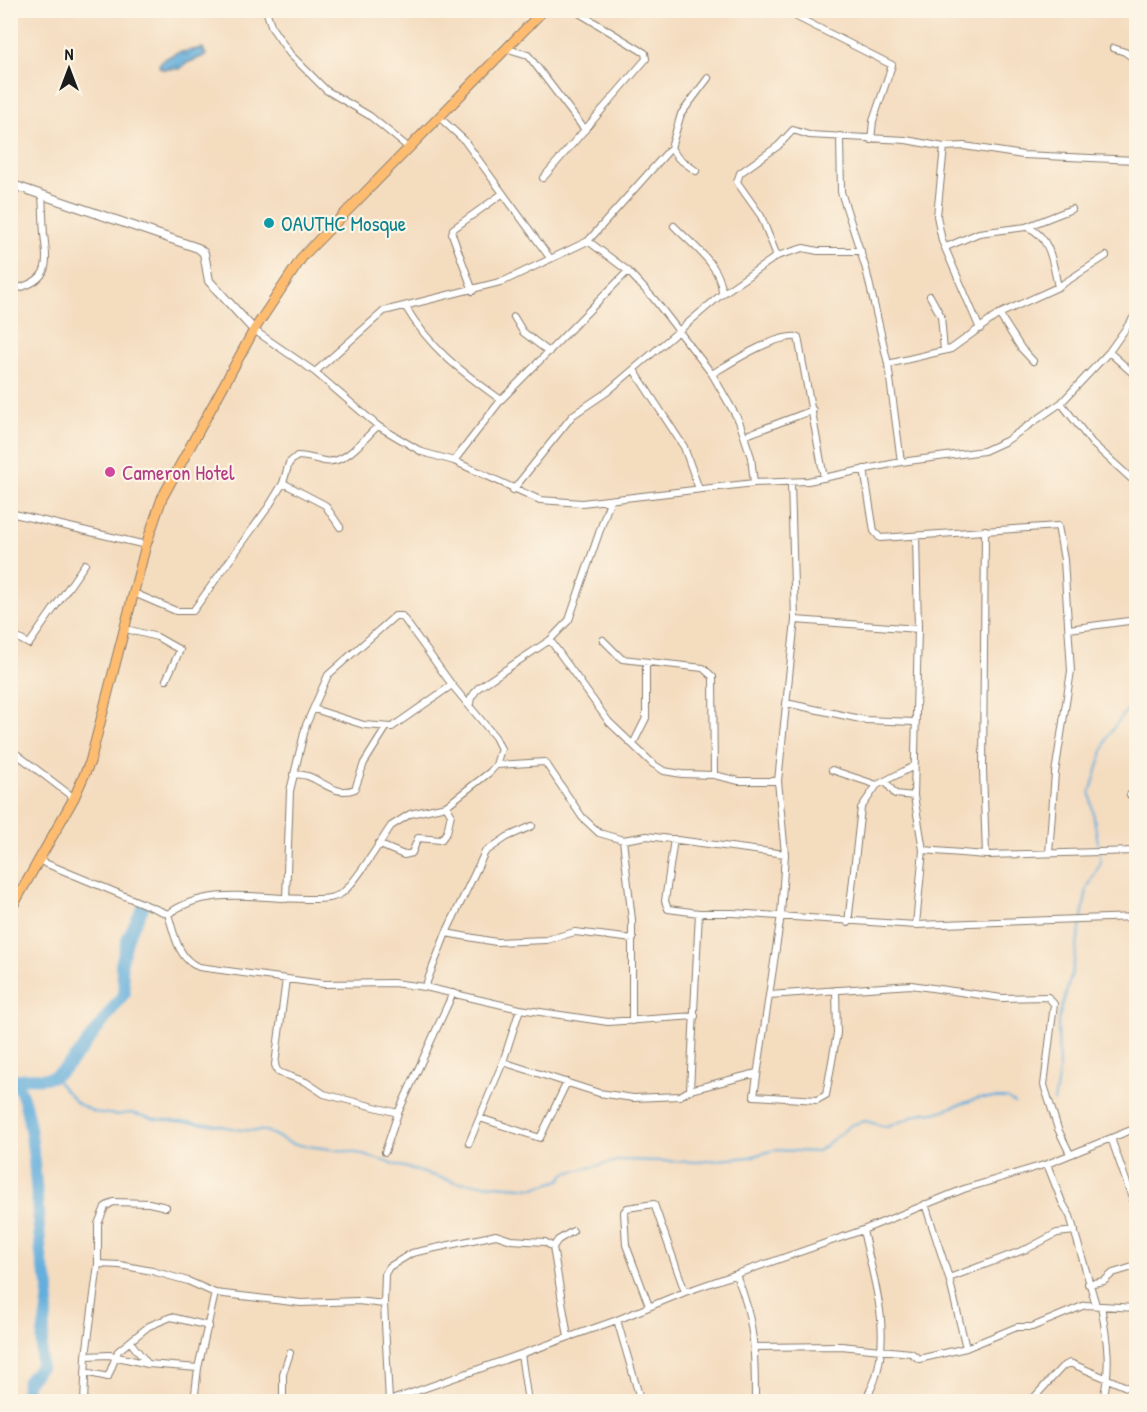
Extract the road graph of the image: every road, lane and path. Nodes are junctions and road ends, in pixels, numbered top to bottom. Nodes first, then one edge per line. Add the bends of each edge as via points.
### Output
1 (266, 10) edge
2 (544, 10) edge
3 (574, 10) edge
4 (783, 10) edge
5 (801, 14) edge
6 (1113, 48) dead end
7 (508, 49) junction
8 (1137, 60) edge
9 (708, 78) dead end
10 (439, 117) junction
11 (585, 130) junction
12 (840, 136) junction
13 (871, 140) junction
14 (944, 147) junction
15 (408, 148) junction
16 (671, 148) junction
17 (1137, 160) edge
18 (696, 171) dead end
19 (543, 178) dead end
20 (10, 184) edge
21 (502, 194) junction
22 (42, 195) junction
23 (1072, 209) dead end
24 (674, 226) dead end
25 (1026, 227) junction
26 (588, 241) junction
27 (946, 247) junction
28 (861, 251) junction
29 (777, 256) junction
30 (1106, 256) dead end
31 (550, 258) junction
32 (628, 272) junction
33 (1058, 287) junction
34 (10, 290) edge
35 (473, 291) junction
36 (722, 294) junction
37 (930, 296) dead end
38 (405, 306) junction
39 (999, 314) junction
40 (1137, 314) edge
41 (514, 317) dead end
42 (980, 329) junction
43 (254, 330) junction
44 (677, 331) junction
45 (549, 351) junction
46 (944, 351) junction
47 (1109, 351) junction
48 (1033, 361) dead end
49 (888, 364) junction
50 (634, 370) junction
51 (315, 372) junction
52 (711, 374) junction
53 (1137, 376) edge
54 (501, 400) junction
55 (1061, 403) junction
56 (813, 410) junction
57 (378, 426) junction
58 (744, 436) junction
59 (454, 461) junction
60 (901, 462) junction
61 (864, 469) junction
62 (824, 478) junction
63 (283, 483) junction
64 (754, 483) junction
65 (791, 483) junction
66 (1137, 483) edge
67 (699, 489) junction
68 (513, 490) junction
69 (610, 501) junction
70 (10, 513) edge
71 (340, 527) dead end
72 (985, 530) junction
73 (916, 536) junction
74 (146, 544) junction
75 (85, 564) dead end
76 (134, 593) junction
77 (795, 620) junction
78 (1137, 620) edge
79 (126, 629) junction
80 (918, 629) junction
81 (1069, 629) junction
82 (10, 634) edge
83 (550, 640) junction
84 (603, 640) dead end
85 (646, 663) junction
86 (166, 680) dead end
87 (452, 685) junction
88 (786, 703) junction
89 (470, 704) junction
90 (314, 709) junction
91 (914, 722) junction
92 (386, 728) junction
93 (633, 744) junction
94 (10, 748) edge
95 (496, 765) junction
96 (914, 766) junction
97 (832, 770) dead end
98 (293, 775) junction
99 (714, 775) junction
100 (885, 781) junction
101 (778, 782) junction
102 (877, 785) junction
103 (914, 796) junction
104 (74, 798) junction
105 (446, 806) junction
106 (532, 826) dead end
107 (675, 839) junction
108 (623, 840) junction
109 (378, 844) junction
110 (923, 850) junction
111 (1137, 851) edge
112 (1049, 853) junction
113 (785, 854) junction
114 (986, 855) junction
115 (40, 861) junction
116 (286, 899) junction
117 (11, 909) edge
118 (699, 913) junction
119 (168, 914) junction
120 (781, 915) junction
121 (1137, 917) edge
122 (848, 922) junction
123 (916, 925) junction
124 (446, 933) junction
125 (633, 939) junction
126 (286, 979) junction
127 (1137, 981) edge
128 (425, 987) junction
129 (836, 990) junction
130 (453, 993) junction
131 (769, 995) junction
132 (1137, 1001) edge
133 (520, 1009) junction
134 (695, 1016) junction
135 (632, 1022) junction
136 (503, 1062) junction
137 (757, 1073) junction
138 (567, 1082) junction
139 (690, 1090) junction
140 (398, 1113) junction
141 (480, 1118) junction
142 (1137, 1128) edge
143 (1111, 1138) junction
144 (469, 1143) dead end
145 (385, 1152) dead end
146 (1070, 1154) junction
147 (1047, 1164) junction
148 (925, 1204) junction
149 (166, 1207) dead end
150 (1137, 1209) edge
151 (863, 1230) junction
152 (573, 1231) dead end
153 (1075, 1231) junction
154 (553, 1247) junction
155 (98, 1264) junction
156 (1137, 1266) edge
157 (736, 1275) junction
158 (949, 1278) junction
159 (1088, 1284) junction
160 (685, 1292) junction
161 (215, 1293) junction
162 (1096, 1303) junction
163 (384, 1304) junction
164 (649, 1306) junction
165 (1137, 1308) edge
166 (617, 1320) junction
167 (209, 1326) junction
168 (568, 1337) junction
169 (130, 1343) junction
170 (755, 1347) junction
171 (966, 1348) junction
172 (881, 1349) junction
173 (290, 1353) dead end
174 (521, 1354) junction
175 (86, 1356) junction
176 (113, 1358) junction
177 (148, 1364) junction
178 (198, 1368) junction
179 (85, 1372) junction
180 (1109, 1380) junction
181 (1137, 1391) edge
182 (84, 1401) edge
183 (194, 1401) edge
184 (283, 1401) edge
185 (388, 1401) edge
186 (528, 1401) edge
187 (641, 1401) edge
188 (755, 1401) edge
189 (866, 1401) edge
190 (1030, 1401) edge
191 (1102, 1401) edge

1 - 15 street via 272,28 290,54 326,90 370,116
2 - 7 main road
3 - 11 street via 645,53 646,59
4 - 5 street
5 - 13 street via 892,65
6 - 8 street
7 - 10 main road
7 - 11 street via 528,55
9 - 16 street via 681,114
10 - 15 main road
10 - 21 street via 464,140
11 - 19 street
12 - 13 street
12 - 28 street via 841,192
12 - 29 street via 793,130 740,174 737,182 770,233
13 - 14 street via 906,140
14 - 17 street
14 - 27 street via 937,216
15 - 43 main road via 303,256
16 - 18 street
16 - 26 street
20 - 22 street
21 - 31 street
21 - 35 street via 453,229
22 - 34 street via 46,268 40,277
22 - 43 street via 198,248 204,253 209,281
23 - 25 street
24 - 36 street via 721,280
25 - 27 street via 979,233
25 - 33 street via 1035,231 1049,248
26 - 31 street
26 - 32 street
27 - 42 street
28 - 29 street via 803,248
28 - 49 street
29 - 36 street
30 - 33 street
31 - 35 street via 504,281
32 - 44 street
32 - 45 street
33 - 39 street
35 - 38 street
36 - 44 street
37 - 46 street via 941,316
38 - 51 street via 384,311
38 - 54 street via 441,356
39 - 42 street
39 - 48 street
40 - 47 street
41 - 45 street via 523,332
42 - 46 street
43 - 51 street
43 - 74 main road via 162,498
44 - 50 street
44 - 52 street
45 - 54 street
46 - 49 street
47 - 53 street
47 - 55 street
49 - 60 street
50 - 67 street via 684,447
50 - 68 street via 573,415
51 - 57 street
52 - 56 street via 759,348 798,337
52 - 58 street
54 - 59 street
55 - 60 street via 1006,441 984,451
55 - 66 street via 1092,443
56 - 58 street
56 - 62 street
57 - 59 street via 422,452
57 - 63 street via 341,460 326,462 297,456 289,464
58 - 64 street
59 - 68 street
60 - 61 street
61 - 62 street
61 - 73 street via 876,535
62 - 65 street
63 - 71 street via 324,505
63 - 76 street via 193,611 177,611
64 - 65 street
64 - 67 street
65 - 77 street
67 - 69 street
68 - 69 street via 561,503
69 - 83 street via 569,620
70 - 74 street
72 - 73 street
72 - 81 street via 1058,526
72 - 114 street via 982,770
73 - 80 street
74 - 76 main road
75 - 82 street via 29,645
76 - 79 main road
77 - 80 street
77 - 88 street
78 - 81 street
79 - 86 street via 157,637 180,650
79 - 104 main road via 104,717
80 - 91 street
81 - 112 street via 1071,671 1055,773
83 - 89 street via 478,688
83 - 93 street via 609,722
84 - 85 street via 622,660
85 - 93 street via 646,718
85 - 99 street via 703,668 713,677
87 - 89 street
87 - 90 street via 405,619 395,616 328,675
87 - 92 street
88 - 91 street via 865,720
88 - 101 street
89 - 95 street via 501,749
90 - 92 street
90 - 98 street
91 - 96 street
92 - 98 street via 364,763 355,789 336,790 301,773
93 - 99 street via 664,771
94 - 104 street
95 - 105 street
95 - 108 street via 545,762 582,818 599,833
96 - 100 street
96 - 103 street
97 - 102 street
98 - 116 street
99 - 101 street via 740,781
100 - 102 street
100 - 103 street via 895,794
101 - 113 street
102 - 122 street via 861,808
103 - 110 street
104 - 115 main road
105 - 109 street via 400,818
105 - 109 street via 452,814 441,840 418,838 411,853 404,855
106 - 124 street via 485,852
107 - 108 street via 647,836
107 - 113 street
107 - 118 street via 666,906
108 - 125 street
109 - 116 street via 343,893 321,899
110 - 114 street
110 - 123 street
111 - 112 street
112 - 114 street
113 - 120 street
115 - 117 main road
115 - 119 street
116 - 119 street via 197,898
118 - 120 street
118 - 134 street
119 - 126 street via 183,956 190,964
120 - 122 street
120 - 131 street
121 - 123 street
122 - 123 street
124 - 125 street via 496,942 546,940 575,932
124 - 128 street
125 - 135 street
126 - 128 street
126 - 140 street via 275,1065 279,1072 324,1094
127 - 132 street
128 - 130 street
129 - 131 street
129 - 137 street via 837,1033 823,1098 758,1097 753,1093
129 - 146 street via 927,985 1002,998 1048,997 1052,1000 1044,1085
130 - 133 street
130 - 140 street
131 - 137 street
133 - 135 street via 584,1020
133 - 136 street
134 - 135 street
134 - 139 street
136 - 138 street
136 - 141 street
137 - 139 street
138 - 139 street via 599,1093 633,1098 680,1096
138 - 141 street via 540,1138
140 - 145 street
141 - 144 street
142 - 143 street
143 - 146 street
143 - 150 street
146 - 147 street
147 - 148 street
147 - 153 street
148 - 151 street
148 - 158 street
149 - 155 street via 149,1203 109,1204 98,1224
151 - 157 street
151 - 172 street via 882,1310
152 - 154 street
153 - 158 street via 1057,1233 1029,1248
153 - 159 street
154 - 163 street via 545,1242 496,1235 412,1253 388,1267
154 - 168 street
155 - 161 street via 152,1271
155 - 175 street
156 - 159 street
157 - 160 street
157 - 170 street via 747,1301
158 - 171 street
159 - 162 street
160 - 164 street
160 - 164 street via 654,1204 627,1208 626,1245
161 - 163 street via 301,1303
161 - 167 street
162 - 165 street
162 - 171 street via 1032,1327 1017,1327
162 - 180 street via 1107,1336
163 - 185 street
164 - 166 street
166 - 168 street
166 - 187 street
167 - 169 street via 171,1317 148,1326
167 - 178 street
168 - 174 street
169 - 176 street
169 - 177 street
170 - 172 street
170 - 188 street
171 - 172 street via 919,1359 911,1353
172 - 189 street
173 - 184 street via 283,1374
174 - 185 street
174 - 186 street
175 - 176 street
175 - 179 street
176 - 177 street
176 - 179 street via 107,1377
177 - 178 street
178 - 183 street
179 - 182 street
180 - 181 street
180 - 190 street via 1070,1363
180 - 191 street

